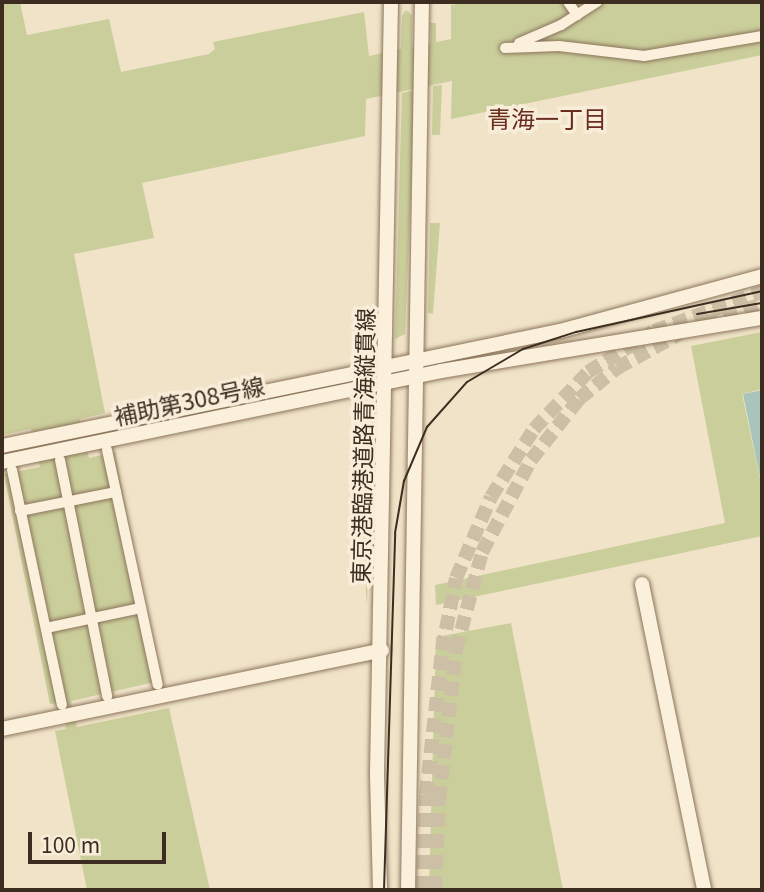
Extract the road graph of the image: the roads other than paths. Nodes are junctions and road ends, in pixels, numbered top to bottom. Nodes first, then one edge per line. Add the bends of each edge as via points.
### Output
1 (391, 2) edge
2 (422, 2) edge
3 (568, 2) edge
4 (597, 2) edge
5 (577, 15) junction
6 (762, 36) edge
7 (762, 276) edge
8 (762, 318) edge
9 (417, 369) junction
10 (386, 376) junction
11 (2, 446) edge
12 (107, 450) dead end
13 (60, 460) dead end
14 (7, 466) edge
15 (116, 492) junction
16 (68, 501) junction
17 (20, 511) junction
18 (642, 584) dead end
19 (141, 608) junction
20 (92, 619) junction
21 (46, 628) junction
22 (382, 650) junction
23 (158, 685) dead end
24 (107, 696) dead end
25 (62, 705) dead end
26 (2, 729) edge
27 (380, 890) edge
28 (408, 890) edge
29 (704, 890) edge

1 - 10 street, 東京港臨港道路青海縦貫線
2 - 9 street
3 - 5 street
4 - 5 street
5 - 6 street via 505,48 559,46 643,57
7 - 9 street
8 - 9 street
9 - 10 street
9 - 28 street
10 - 11 street, 補助第308号線
10 - 14 street, 補助第308号線
10 - 22 street, 東京港臨港道路青海縦貫線
12 - 15 street
13 - 16 street
14 - 17 street
15 - 16 street
15 - 19 street
16 - 17 street
16 - 20 street
17 - 21 street
18 - 29 street
19 - 20 street
19 - 23 street
20 - 21 street
20 - 24 street
21 - 25 street
22 - 26 street
22 - 27 street, 東京港臨港道路青海縦貫線

